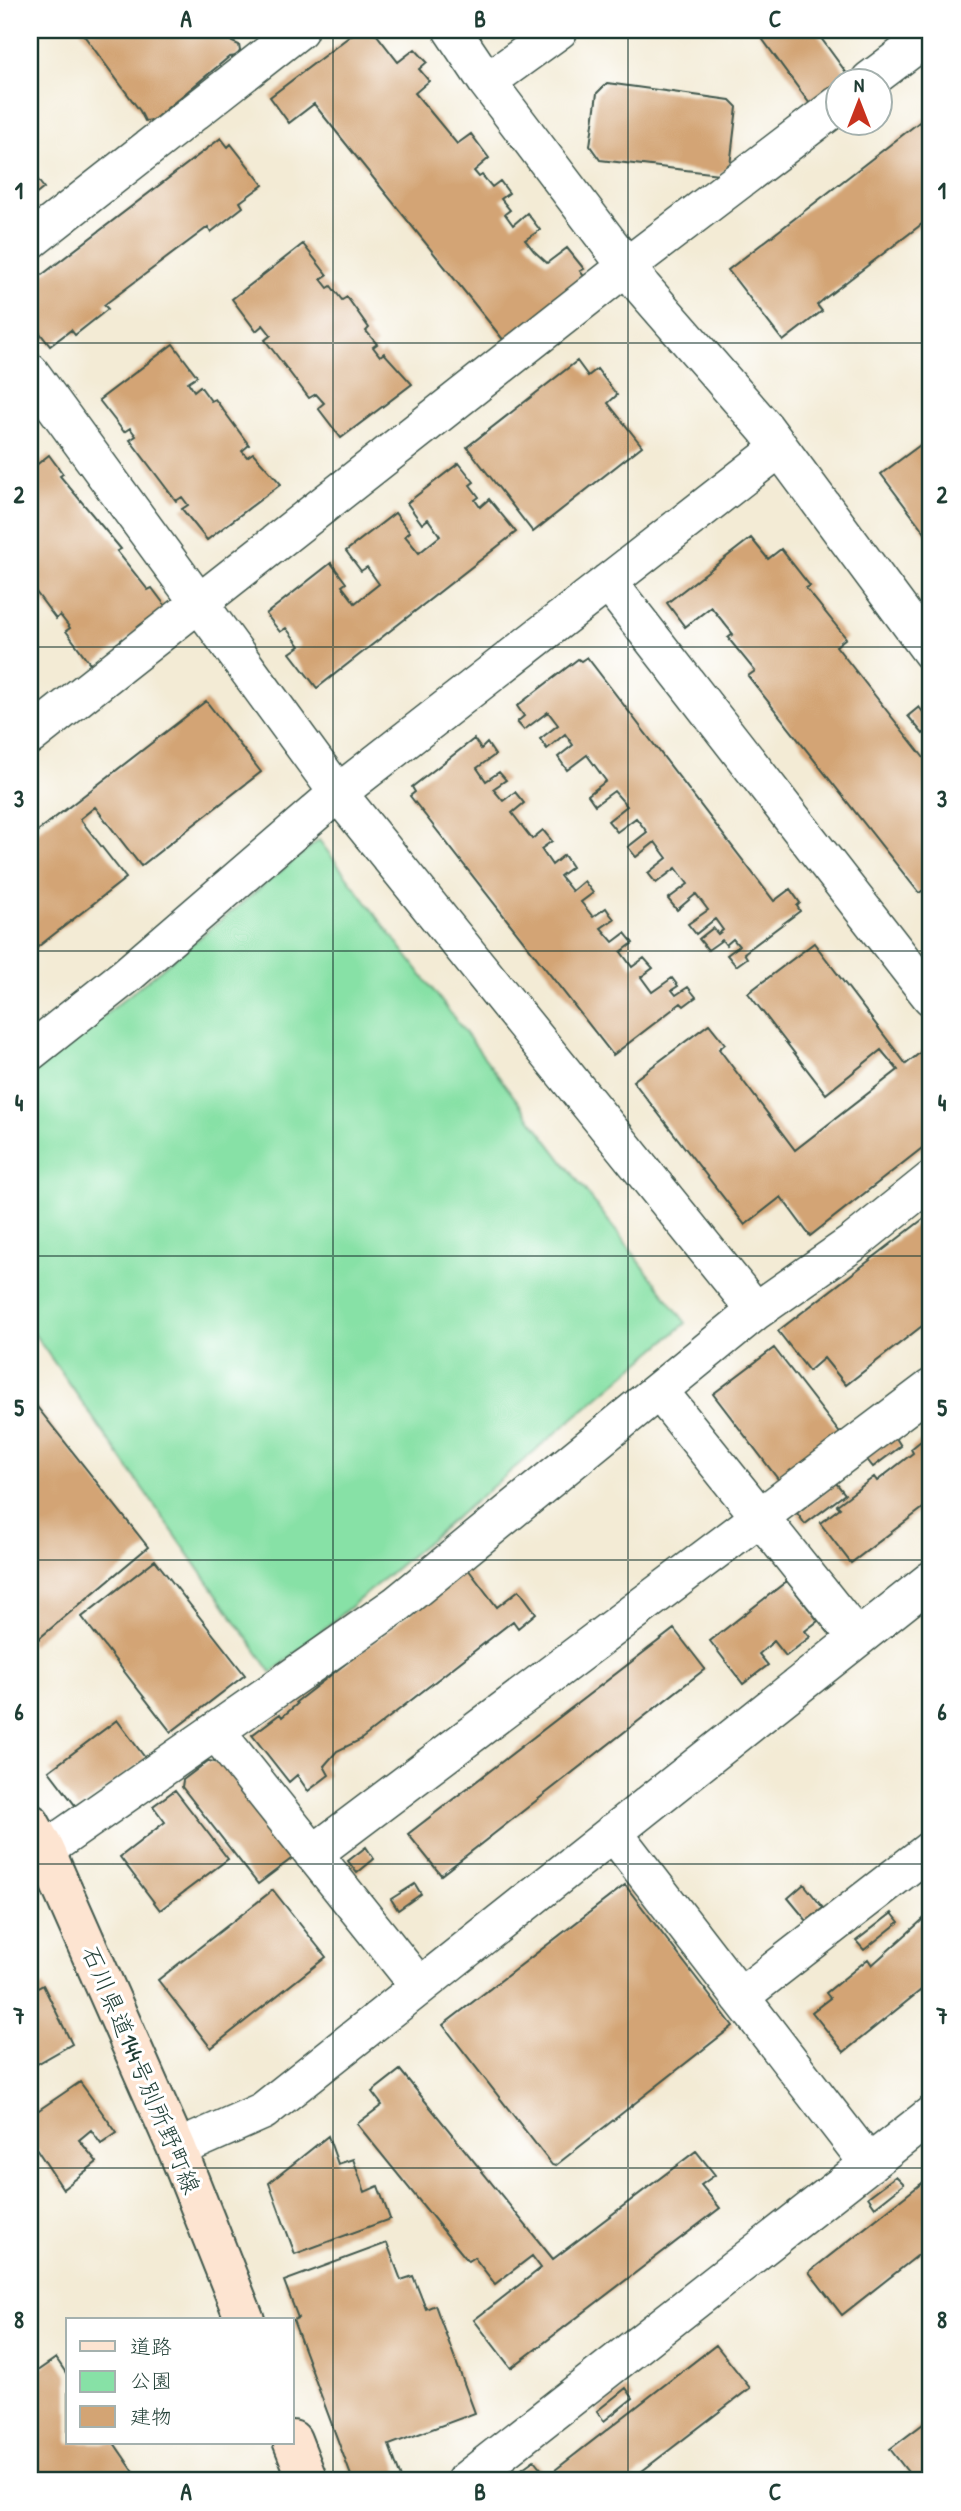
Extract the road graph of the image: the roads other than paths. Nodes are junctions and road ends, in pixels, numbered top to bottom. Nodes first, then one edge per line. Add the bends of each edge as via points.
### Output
1 (299, 30) edge
2 (452, 30) edge
3 (559, 30) edge
4 (931, 34) edge
5 (889, 66) edge
6 (487, 82) junction
7 (824, 116) edge
8 (30, 241) edge
9 (628, 266) junction
10 (30, 372) edge
11 (780, 448) junction
12 (608, 582) junction
13 (200, 605) junction
14 (931, 652) edge
15 (30, 736) edge
16 (338, 793) junction
17 (931, 997) edge
18 (30, 1052) edge
19 (931, 1180) edge
20 (756, 1311) junction
21 (931, 1388) edge
22 (659, 1391) junction
23 (761, 1519) junction
24 (931, 1580) edge
25 (857, 1638) junction
26 (217, 1733) junction
27 (613, 1832) junction
28 (38, 1837) edge
29 (931, 1849) edge
30 (313, 1854) junction
31 (419, 1986) junction
32 (740, 1997) junction
33 (931, 2115) edge
34 (177, 2149) junction
35 (869, 2164) junction
36 (244, 2318) edge
37 (294, 2444) edge
38 (309, 2481) edge
39 (465, 2481) edge

1 - 8 street
2 - 6 street
3 - 6 street
4 - 5 street
6 - 9 street
7 - 9 street
9 - 11 street
9 - 13 street
10 - 13 street
11 - 12 street
11 - 14 street
12 - 16 street
12 - 17 street
13 - 15 street
13 - 16 street
16 - 18 street via 126,976
16 - 20 street
19 - 20 street via 853,1243
20 - 22 street
21 - 23 street
22 - 23 street
22 - 26 street via 396,1605
23 - 25 street
23 - 30 street
24 - 25 street
25 - 27 street
26 - 28 street
26 - 30 street
27 - 31 street
27 - 32 street
28 - 34 main road, 石川県道144号別所野町線
29 - 32 street
30 - 31 street
31 - 34 street via 263,2111
32 - 35 street
33 - 35 street
34 - 36 main road, 石川県道144号別所野町線
35 - 39 street
37 - 38 main road

